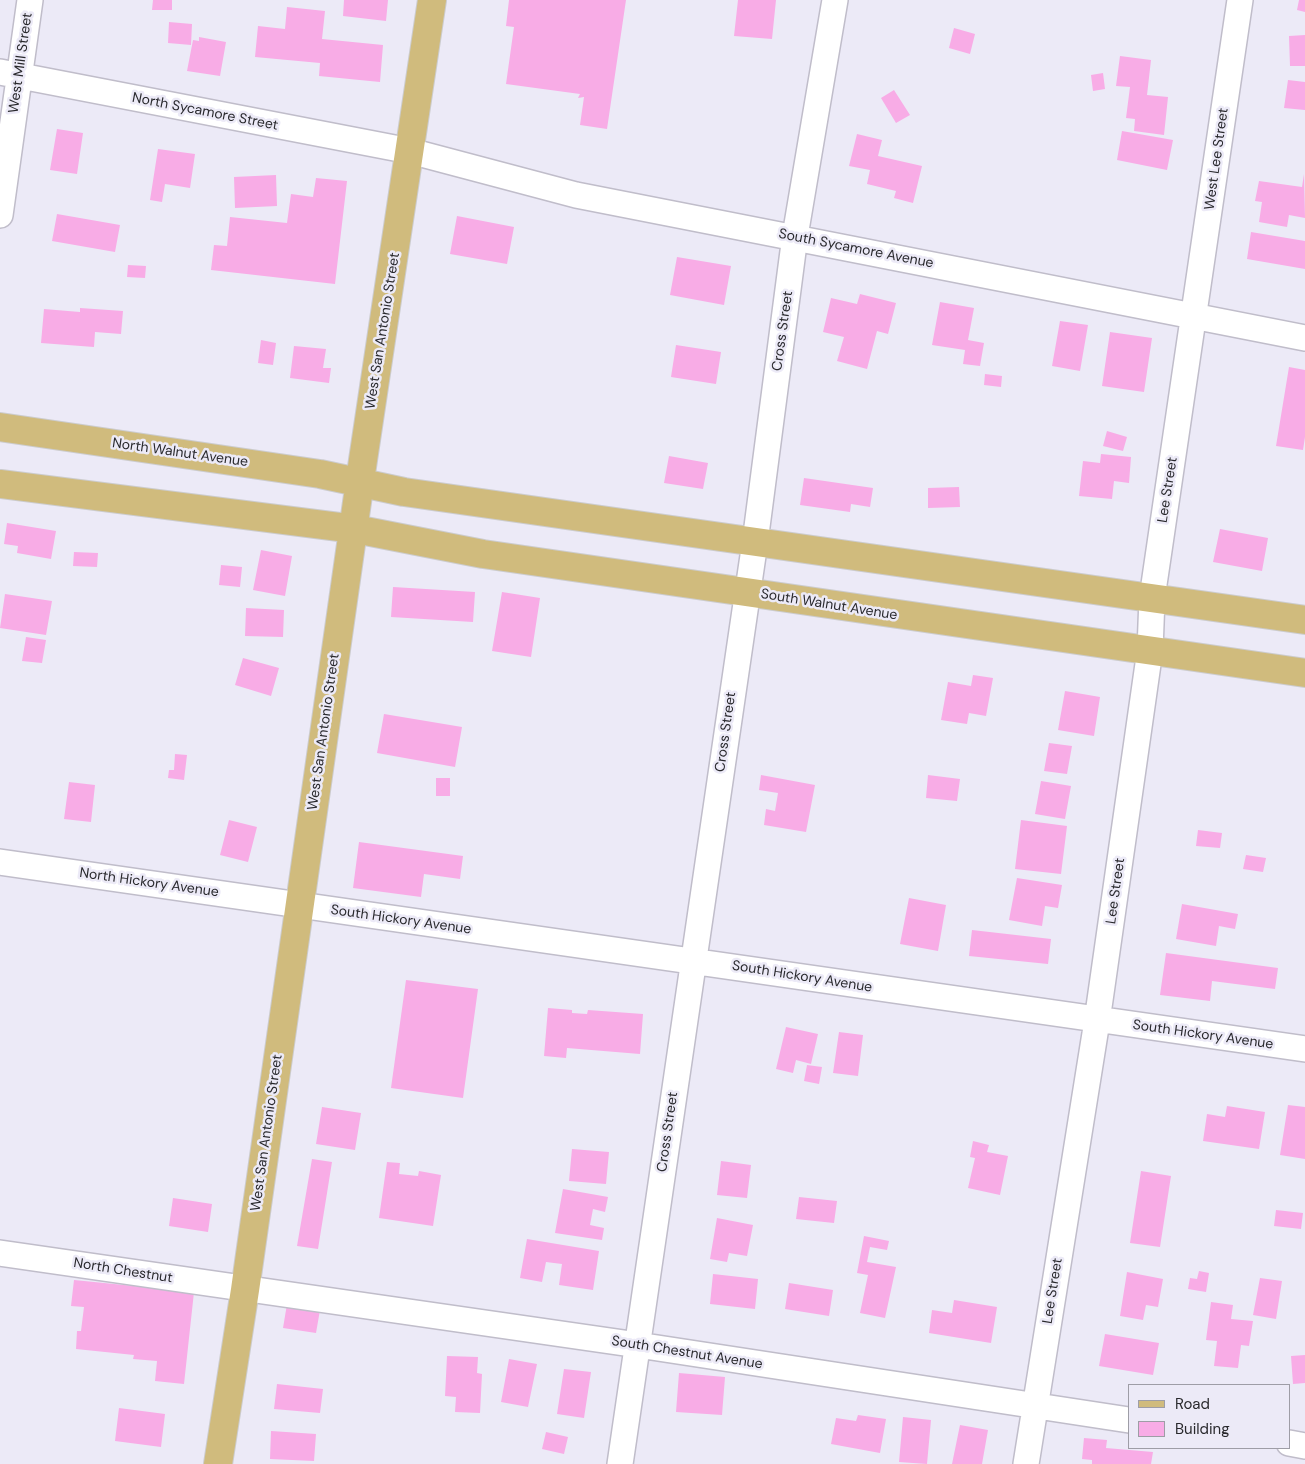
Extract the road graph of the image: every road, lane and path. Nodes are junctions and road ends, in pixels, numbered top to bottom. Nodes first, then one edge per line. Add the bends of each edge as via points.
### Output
1 (30, 0) edge
2 (432, 0) edge
3 (835, 0) edge
4 (1240, 0) edge
5 (10, 73) edge
6 (410, 151) junction
7 (0, 215) edge
8 (795, 236) junction
9 (1194, 317) junction
10 (1305, 338) edge
11 (0, 427) edge
12 (360, 481) junction
13 (0, 484) edge
14 (355, 529) junction
15 (756, 542) junction
16 (747, 592) junction
17 (1152, 598) junction
18 (1305, 620) edge
19 (1150, 650) junction
20 (1305, 673) edge
21 (0, 862) edge
22 (299, 905) junction
23 (693, 960) junction
24 (1097, 1021) junction
25 (1305, 1049) edge
26 (0, 1253) edge
27 (246, 1290) junction
28 (638, 1345) junction
29 (1034, 1407) junction
30 (1128, 1420) edge
31 (1290, 1444) edge
32 (1305, 1446) edge
33 (218, 1464) edge
34 (620, 1464) edge
35 (1026, 1464) edge

1 - 5 street, West Mill Street
2 - 6 main road, West San Antonio Street
3 - 8 street, Cross Street
4 - 9 street, West Lee Street
5 - 6 street, North Sycamore Street
5 - 7 street, West Mill Street
6 - 8 street, South Sycamore Avenue via 576,194
6 - 12 main road, West San Antonio Street
8 - 9 street, South Sycamore Avenue
8 - 15 street, Cross Street
9 - 10 street, South Sycamore Avenue
9 - 17 street, Lee Street
11 - 12 main road, North Walnut Avenue
12 - 14 main road, West San Antonio Street
12 - 15 main road via 404,492
13 - 14 main road
14 - 16 main road, South Walnut Avenue via 483,554
14 - 22 main road, West San Antonio Street
15 - 16 street, Cross Street
15 - 17 main road
16 - 19 main road, South Walnut Avenue
16 - 23 street, Cross Street
17 - 18 main road
17 - 19 street, Lee Street
19 - 20 main road, South Walnut Avenue
19 - 24 street, Lee Street
21 - 22 street, North Hickory Avenue
22 - 23 street, South Hickory Avenue
22 - 27 main road, West San Antonio Street
23 - 24 street, South Hickory Avenue
23 - 28 street, Cross Street
24 - 25 street, South Hickory Avenue
24 - 29 street, Lee Street
26 - 27 street, North Chestnut
27 - 28 street, South Chestnut Avenue
27 - 33 main road, West San Antonio Street
28 - 29 street, South Chestnut Avenue
28 - 34 street, Cross Street
29 - 30 street, South Chestnut Avenue
29 - 35 street, Lee Street
31 - 32 street

